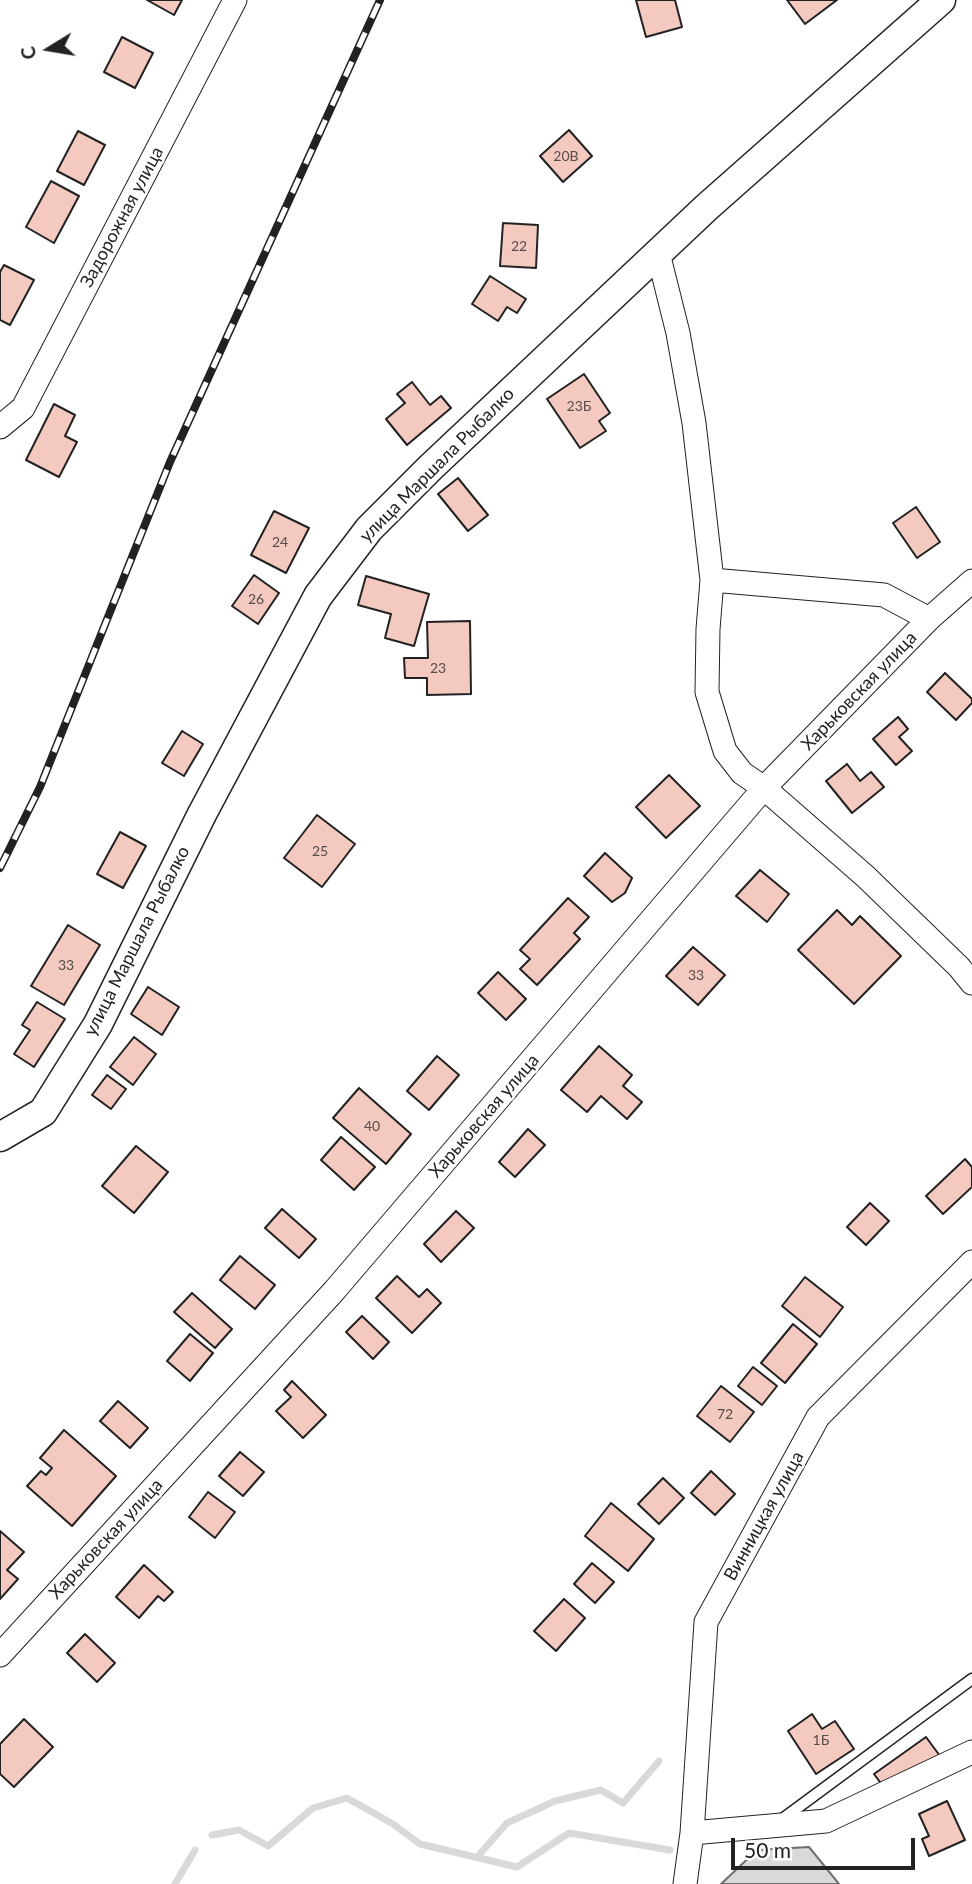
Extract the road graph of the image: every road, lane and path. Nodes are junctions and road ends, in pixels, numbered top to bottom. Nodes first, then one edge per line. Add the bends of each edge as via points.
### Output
1 (235, 0) edge
2 (931, 3) edge
3 (658, 253) junction
4 (0, 427) edge
5 (712, 580) junction
6 (972, 581) edge
7 (929, 619) junction
8 (764, 788) junction
9 (972, 983) edge
10 (0, 1137) edge
11 (972, 1262) edge
12 (0, 1655) edge
13 (972, 1679) edge
14 (972, 1752) edge
15 (773, 1826) junction
16 (692, 1833) junction
17 (685, 1884) edge

1 - 4 street, Задорожная улица via 23,408
2 - 3 street, улица Маршала Рыбалко
3 - 5 street via 694,423
3 - 10 street, улица Маршала Рыбалко via 369,529 318,596 202,814 98,1024 43,1112
5 - 7 street via 884,595
5 - 8 street via 707,692 725,751 742,773
6 - 7 street, Харьковская улица
7 - 8 street, Харьковская улица
8 - 9 street via 865,876
8 - 12 street, Харьковская улица via 334,1291
11 - 16 street, Винницкая улица via 818,1417 706,1622
13 - 15 lane
14 - 15 street via 826,1821
15 - 16 street
16 - 17 street, Винницкая улица

